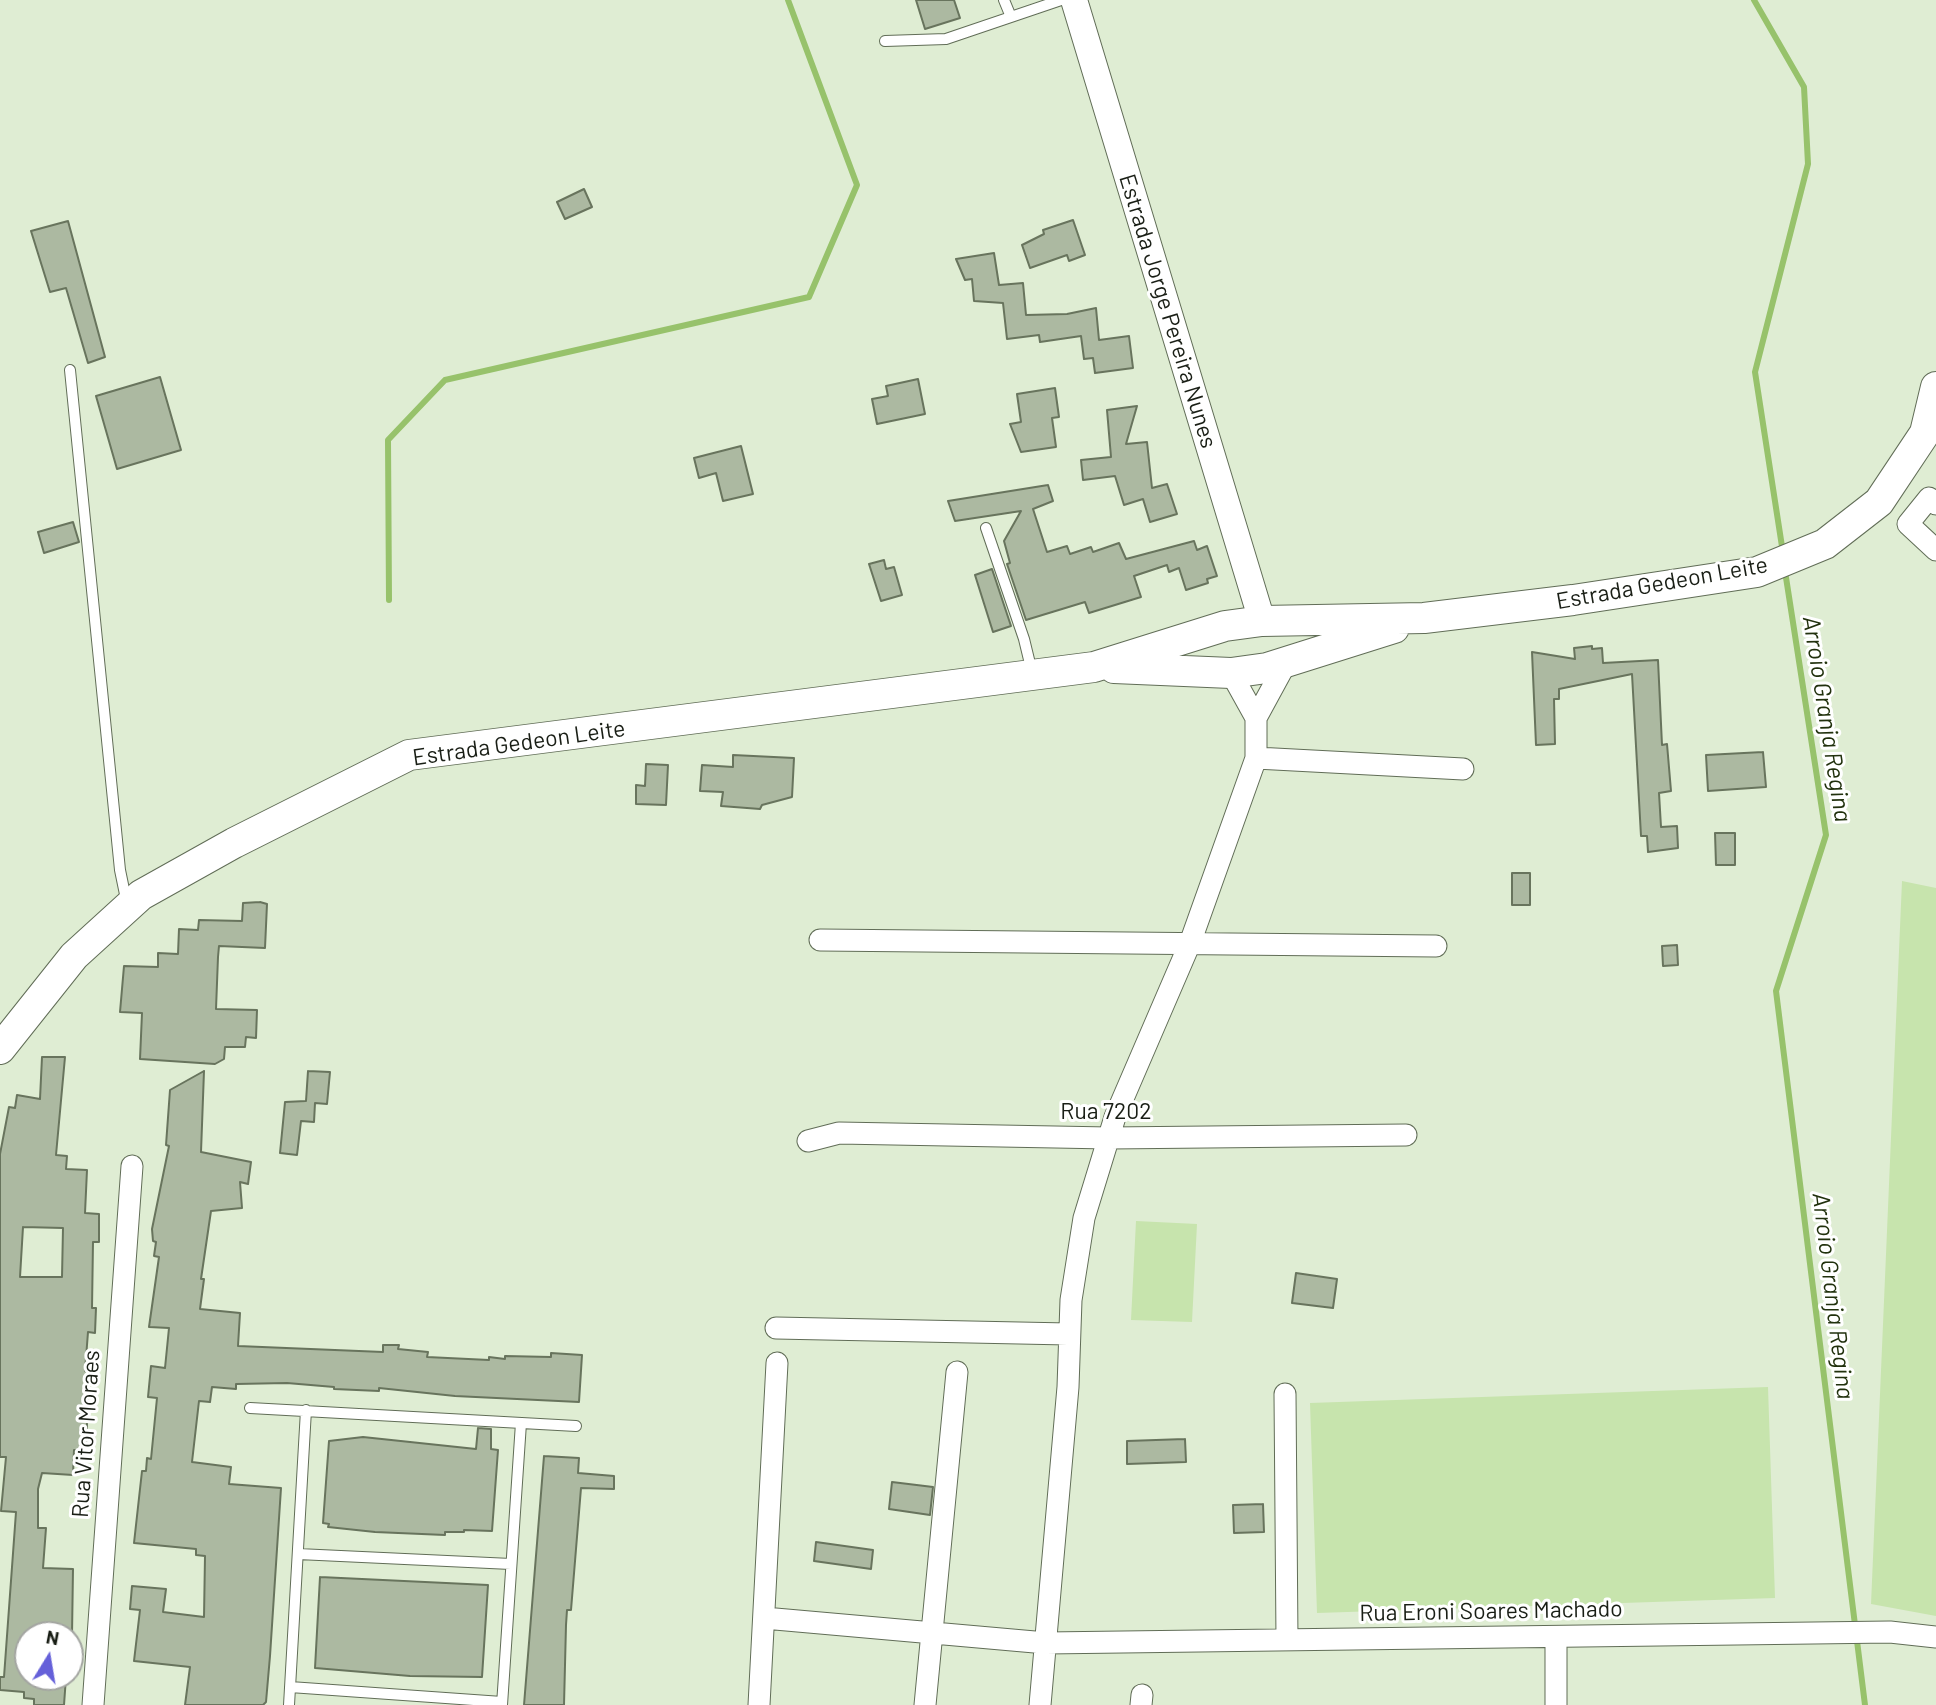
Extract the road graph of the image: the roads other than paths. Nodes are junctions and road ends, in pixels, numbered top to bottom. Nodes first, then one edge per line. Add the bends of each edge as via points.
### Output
1 (1004, 0) edge
2 (1061, 0) edge
3 (1074, 0) edge
4 (1011, 17) junction
5 (885, 41) dead end
6 (70, 370) dead end
7 (1936, 387) edge
8 (1936, 504) edge
9 (986, 528) dead end
10 (1936, 550) edge
11 (1424, 618) junction
12 (1277, 622) junction
13 (1225, 626) junction
14 (1287, 661) junction
15 (1094, 667) junction
16 (1231, 673) junction
17 (1033, 675) junction
18 (1256, 718) junction
19 (1256, 758) junction
20 (1463, 769) dead end
21 (128, 907) junction
22 (820, 940) dead end
23 (1190, 943) junction
24 (1436, 946) dead end
25 (0, 1049) edge
26 (1406, 1135) dead end
27 (1108, 1138) junction
28 (808, 1141) dead end
29 (132, 1166) dead end
30 (776, 1328) dead end
31 (1068, 1334) junction
32 (777, 1363) dead end
33 (957, 1371) dead end
34 (1285, 1394) dead end
35 (250, 1408) dead end
36 (306, 1410) junction
37 (521, 1423) junction
38 (576, 1426) dead end
39 (298, 1554) junction
40 (511, 1564) junction
41 (764, 1618) junction
42 (932, 1634) junction
43 (1556, 1637) junction
44 (1936, 1637) edge
45 (1287, 1640) junction
46 (1046, 1643) junction
47 (289, 1687) junction
48 (381, 1699) edge
49 (502, 1704) edge
50 (93, 1705) edge
51 (289, 1705) edge
52 (760, 1705) edge
53 (925, 1705) edge
54 (1040, 1705) edge
55 (1556, 1705) edge

1 - 4 lane
2 - 4 lane
3 - 12 street, Estrada Jorge Pereira Nunes
4 - 5 lane via 946,39
6 - 21 lane via 120,870
7 - 11 main road, Estrada Gedeon Leite via 1925,433 1904,468 1879,502 1825,544 1757,572
8 - 10 street via 1929,498 1908,524
9 - 17 lane
11 - 12 main road, Estrada Gedeon Leite
11 - 14 main road, Estrada Gedeon Leite
12 - 13 main road, Estrada Gedeon Leite
12 - 14 main road via 1297,634
13 - 15 main road, Estrada Gedeon Leite
13 - 16 main road via 1220,650
14 - 16 main road, Estrada Gedeon Leite
14 - 18 street
15 - 16 main road, Estrada Gedeon Leite
15 - 17 main road, Estrada Gedeon Leite
16 - 18 street
17 - 21 main road, Estrada Gedeon Leite via 409,755 234,843 141,895
18 - 19 street
19 - 20 street
19 - 23 street
21 - 25 main road, Estrada Gedeon Leite via 74,956
22 - 23 street
23 - 24 street
23 - 27 street
26 - 27 street, Rua 7202
27 - 28 street, Rua 7202 via 839,1133
27 - 31 street via 1084,1218
29 - 50 street, Rua Vitor Moraes
30 - 31 street
31 - 46 street via 1068,1387
32 - 41 street
33 - 42 street
34 - 45 street
35 - 36 lane
36 - 37 lane
36 - 39 lane
37 - 38 lane
37 - 40 lane
39 - 40 lane
39 - 47 lane
40 - 49 lane
41 - 42 street, Rua Eroni Soares Machado
41 - 52 street
42 - 46 street, Rua Eroni Soares Machado
42 - 53 street
43 - 44 street, Rua Eroni Soares Machado via 1890,1632
43 - 45 street, Rua Eroni Soares Machado
43 - 55 street
45 - 46 street, Rua Eroni Soares Machado
46 - 54 street
47 - 48 lane
47 - 51 lane
48 - 49 lane

